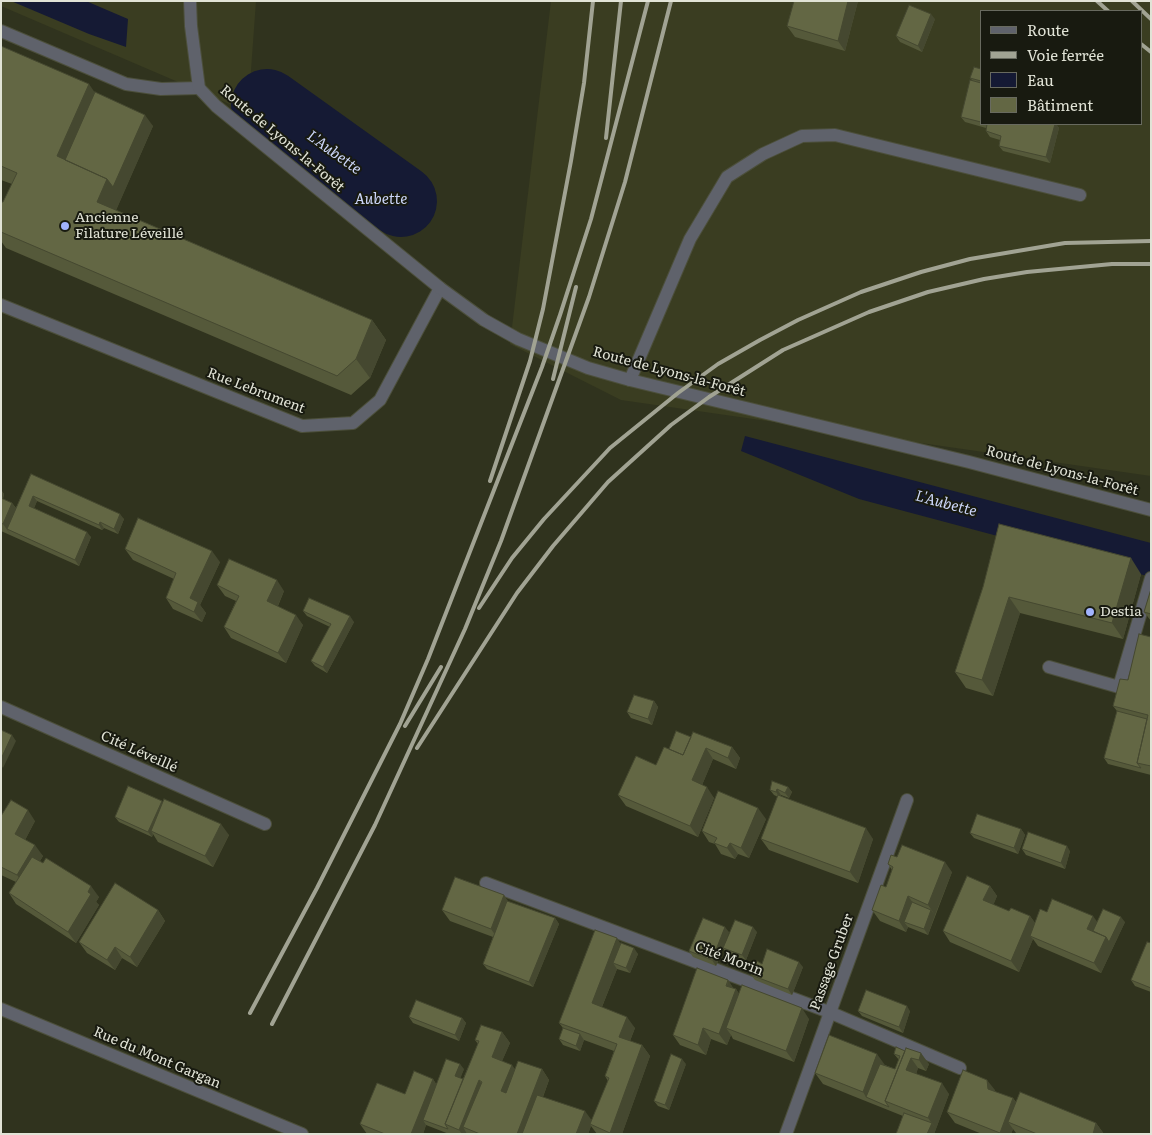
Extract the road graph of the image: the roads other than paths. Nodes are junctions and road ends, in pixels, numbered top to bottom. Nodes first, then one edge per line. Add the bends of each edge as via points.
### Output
1 (190, 1) edge
2 (1, 30) edge
3 (199, 88) junction
4 (1080, 195) dead end
5 (440, 288) junction
6 (1, 305) edge
7 (630, 380) junction
8 (1151, 510) edge
9 (1151, 578) edge
10 (1049, 667) dead end
11 (1, 707) edge
12 (907, 800) dead end
13 (265, 824) dead end
14 (486, 883) dead end
15 (1, 1009) edge
16 (829, 1012) junction
17 (960, 1068) dead end
18 (302, 1134) edge
19 (786, 1134) edge

1 - 3 street
2 - 3 street, Route de Lyons-la-Forêt via 126,84 161,90
3 - 5 street, Route de Lyons-la-Forêt via 237,124
4 - 7 street via 835,135 802,136 763,154 727,177 690,239
5 - 6 street, Rue Lebrument via 380,400 353,423 302,426
5 - 7 street, Route de Lyons-la-Forêt via 484,320 518,339 588,368
7 - 8 street, Route de Lyons-la-Forêt via 969,462
9 - 10 street via 1119,687
11 - 13 street, Cité Léveillé
12 - 16 street, Passage Gruber
14 - 16 street, Cité Morin
15 - 18 street, Rue du Mont Gargan
16 - 17 street, Cité Morin
16 - 19 street, Passage Gruber

